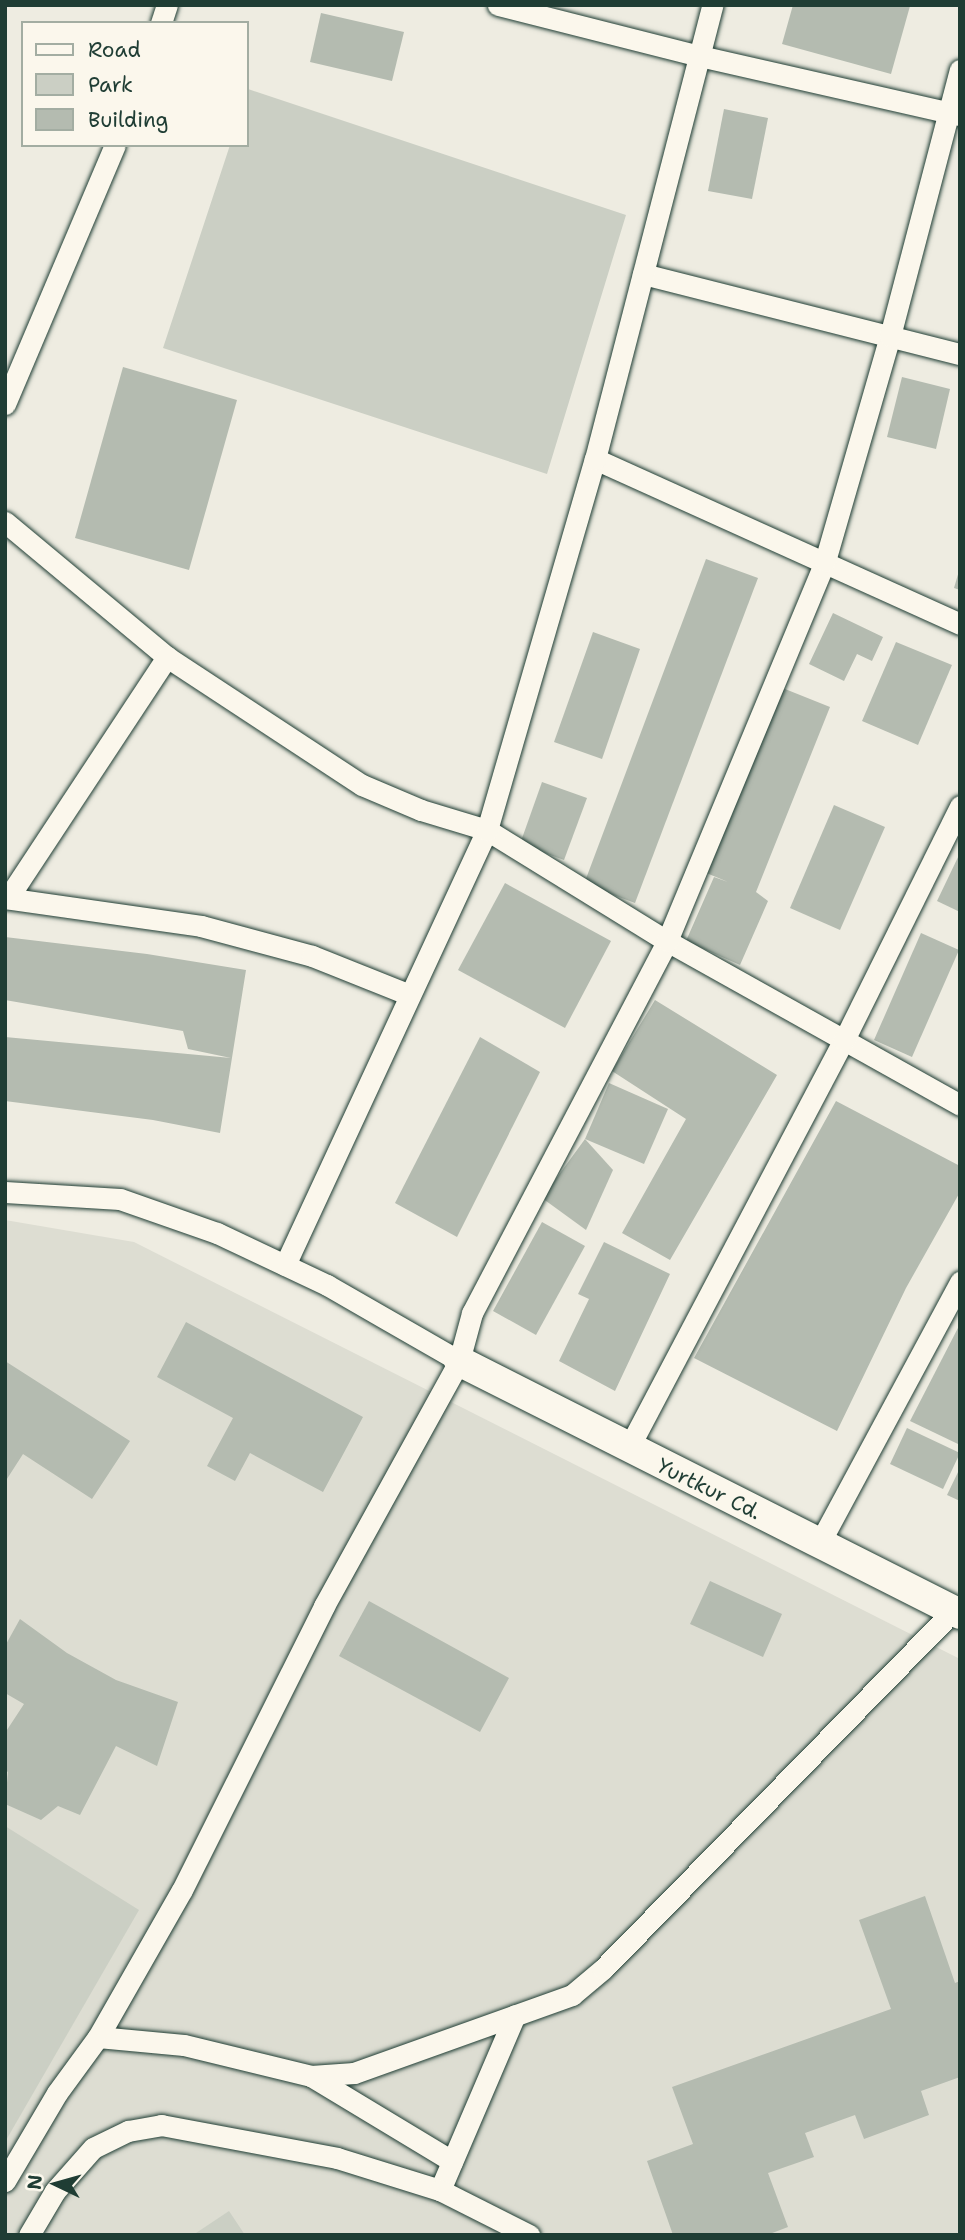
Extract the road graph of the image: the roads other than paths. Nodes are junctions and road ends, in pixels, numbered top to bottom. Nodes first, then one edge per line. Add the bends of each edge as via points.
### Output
1 (498, 5) edge
2 (712, 5) edge
3 (700, 56) junction
4 (960, 70) edge
5 (954, 114) edge
6 (114, 147) edge
7 (643, 274) junction
8 (890, 336) junction
9 (960, 354) edge
10 (5, 404) edge
11 (595, 459) junction
12 (5, 522) edge
13 (825, 561) junction
14 (960, 624) edge
15 (167, 657) junction
16 (960, 806) edge
17 (487, 830) junction
18 (6, 898) edge
19 (667, 941) junction
20 (410, 996) junction
21 (844, 1040) junction
22 (960, 1105) edge
23 (5, 1192) edge
24 (285, 1265) junction
25 (960, 1282) edge
26 (459, 1361) junction
27 (628, 1449) junction
28 (819, 1544) junction
29 (956, 1612) edge
30 (514, 2015) junction
31 (98, 2037) junction
32 (311, 2076) junction
33 (452, 2161) junction
34 (5, 2181) edge
35 (440, 2190) junction
36 (30, 2235) edge
37 (529, 2235) edge

1 - 3 street
2 - 3 street
3 - 5 street
3 - 7 street
4 - 5 street
5 - 8 street
6 - 10 street
7 - 8 street
7 - 11 street
8 - 9 street
8 - 13 street
11 - 13 street
11 - 17 street
12 - 15 street
13 - 14 street
13 - 19 street
15 - 17 street via 362,785 421,810
15 - 18 street
16 - 21 street
17 - 19 street
17 - 20 street
18 - 20 street via 201,926 312,956
19 - 21 street
19 - 26 street via 472,1313
20 - 24 street
21 - 22 street
21 - 27 street
23 - 24 street via 120,1199 217,1233
24 - 26 street
25 - 28 street
26 - 27 street, Yurtkur Cd.
26 - 31 street via 324,1606 182,1890
27 - 28 street, Yurtkur Cd.
28 - 29 street, Yurtkur Cd.
29 - 30 street via 603,1969 572,1994
30 - 32 street via 354,2073
30 - 33 street
31 - 32 street via 184,2045
31 - 34 street via 57,2093
32 - 33 street
33 - 35 street
35 - 36 street via 337,2158 161,2125 128,2131 93,2148 55,2191
35 - 37 street

